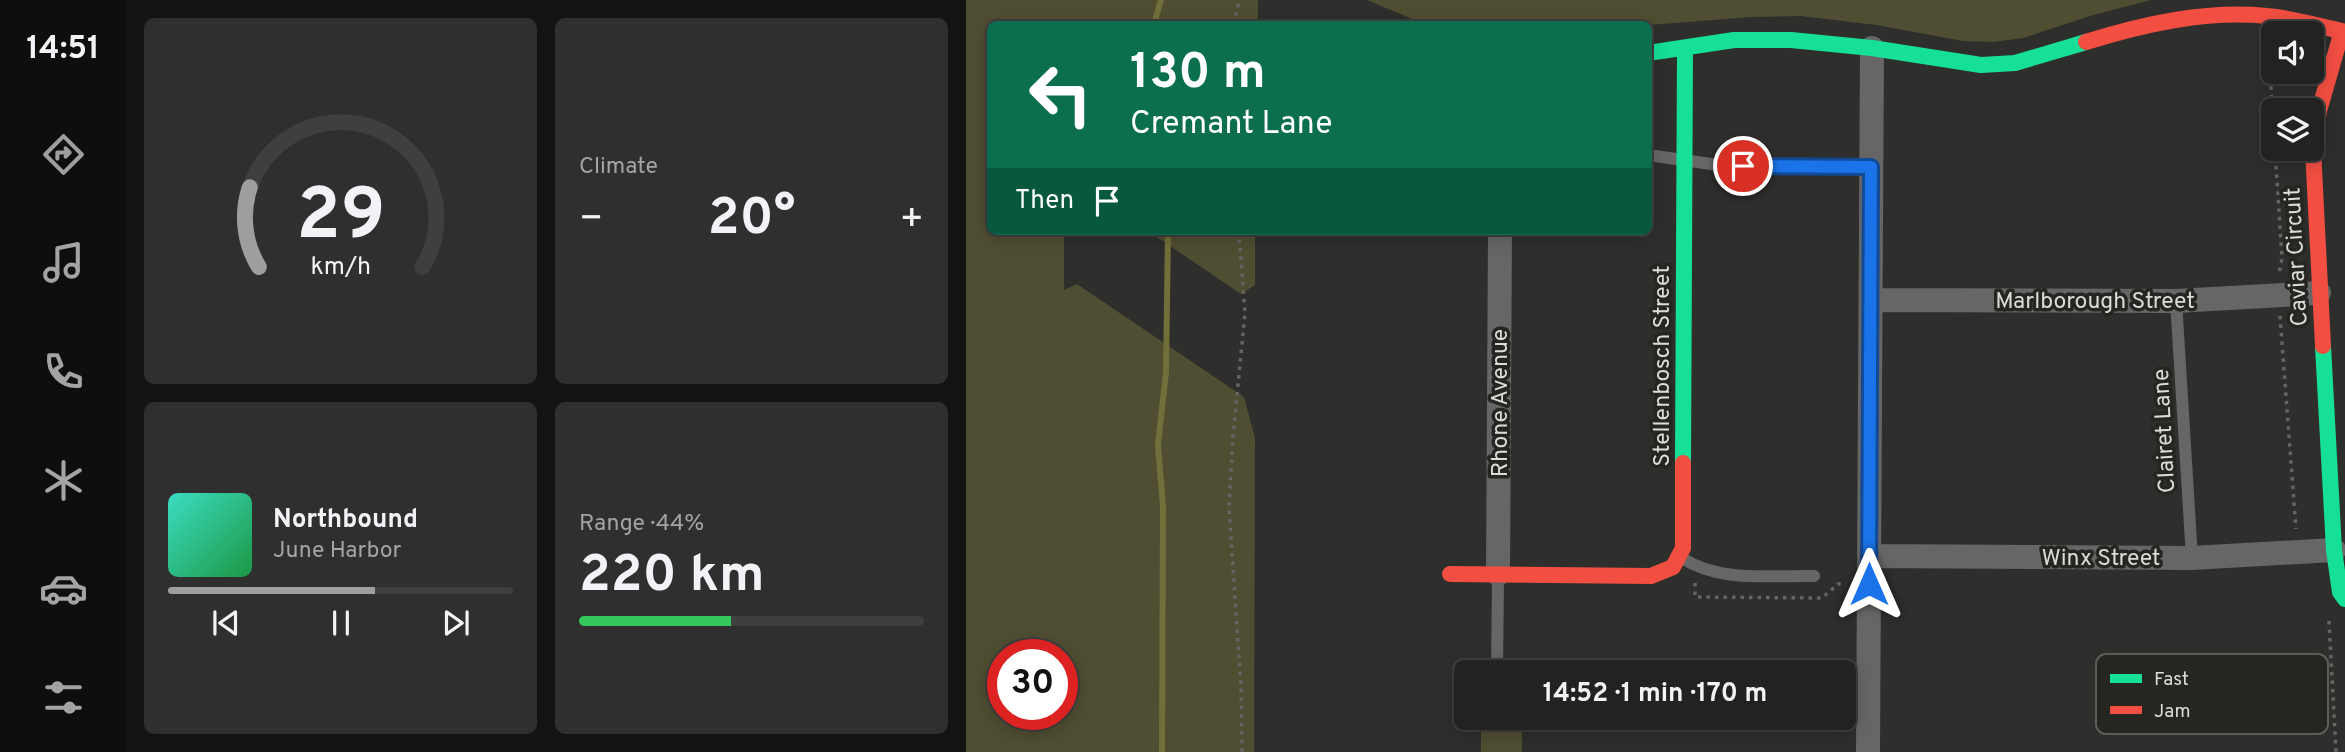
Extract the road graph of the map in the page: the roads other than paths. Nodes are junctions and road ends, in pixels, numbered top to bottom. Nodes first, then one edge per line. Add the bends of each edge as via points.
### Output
1 (2344, 32) edge
2 (1872, 48) junction
3 (1685, 49) junction
4 (1652, 53) edge
5 (1652, 156) edge
6 (1685, 160) junction
7 (1871, 167) junction
8 (1500, 235) edge
9 (2319, 293) junction
10 (1871, 300) junction
11 (2176, 301) junction
12 (2336, 427) edge
13 (2334, 550) junction
14 (1679, 556) junction
15 (1869, 556) junction
16 (2192, 558) junction
17 (1450, 573) dead end
18 (1498, 574) junction
19 (1814, 576) dead end
20 (2345, 599) edge
21 (1497, 660) edge
22 (1856, 698) edge
23 (1868, 752) edge

1 - 2 street, Caviar Circuit via 2268,16 2212,15 2135,27 2015,63 1981,65
1 - 9 street, Caviar Circuit via 2319,111 2313,149
2 - 3 street, Caviar Circuit via 1734,40
2 - 7 street
3 - 4 street, Caviar Circuit
3 - 6 street, Stellenbosch Street
5 - 6 lane
6 - 7 lane via 1718,165
6 - 14 street, Stellenbosch Street via 1683,548
7 - 10 street
8 - 18 street, Rhone Avenue
9 - 11 street, Marlborough Street
9 - 12 street, Caviar Circuit
10 - 11 street, Marlborough Street
10 - 15 street
11 - 16 lane, Clairet Lane
12 - 13 street, Caviar Circuit
13 - 16 street, Winx Street
13 - 20 street, Caviar Circuit
14 - 18 street via 1673,567 1651,576
14 - 19 lane via 1719,574
15 - 16 street, Winx Street
15 - 22 street
17 - 18 street
18 - 21 lane
22 - 23 street

